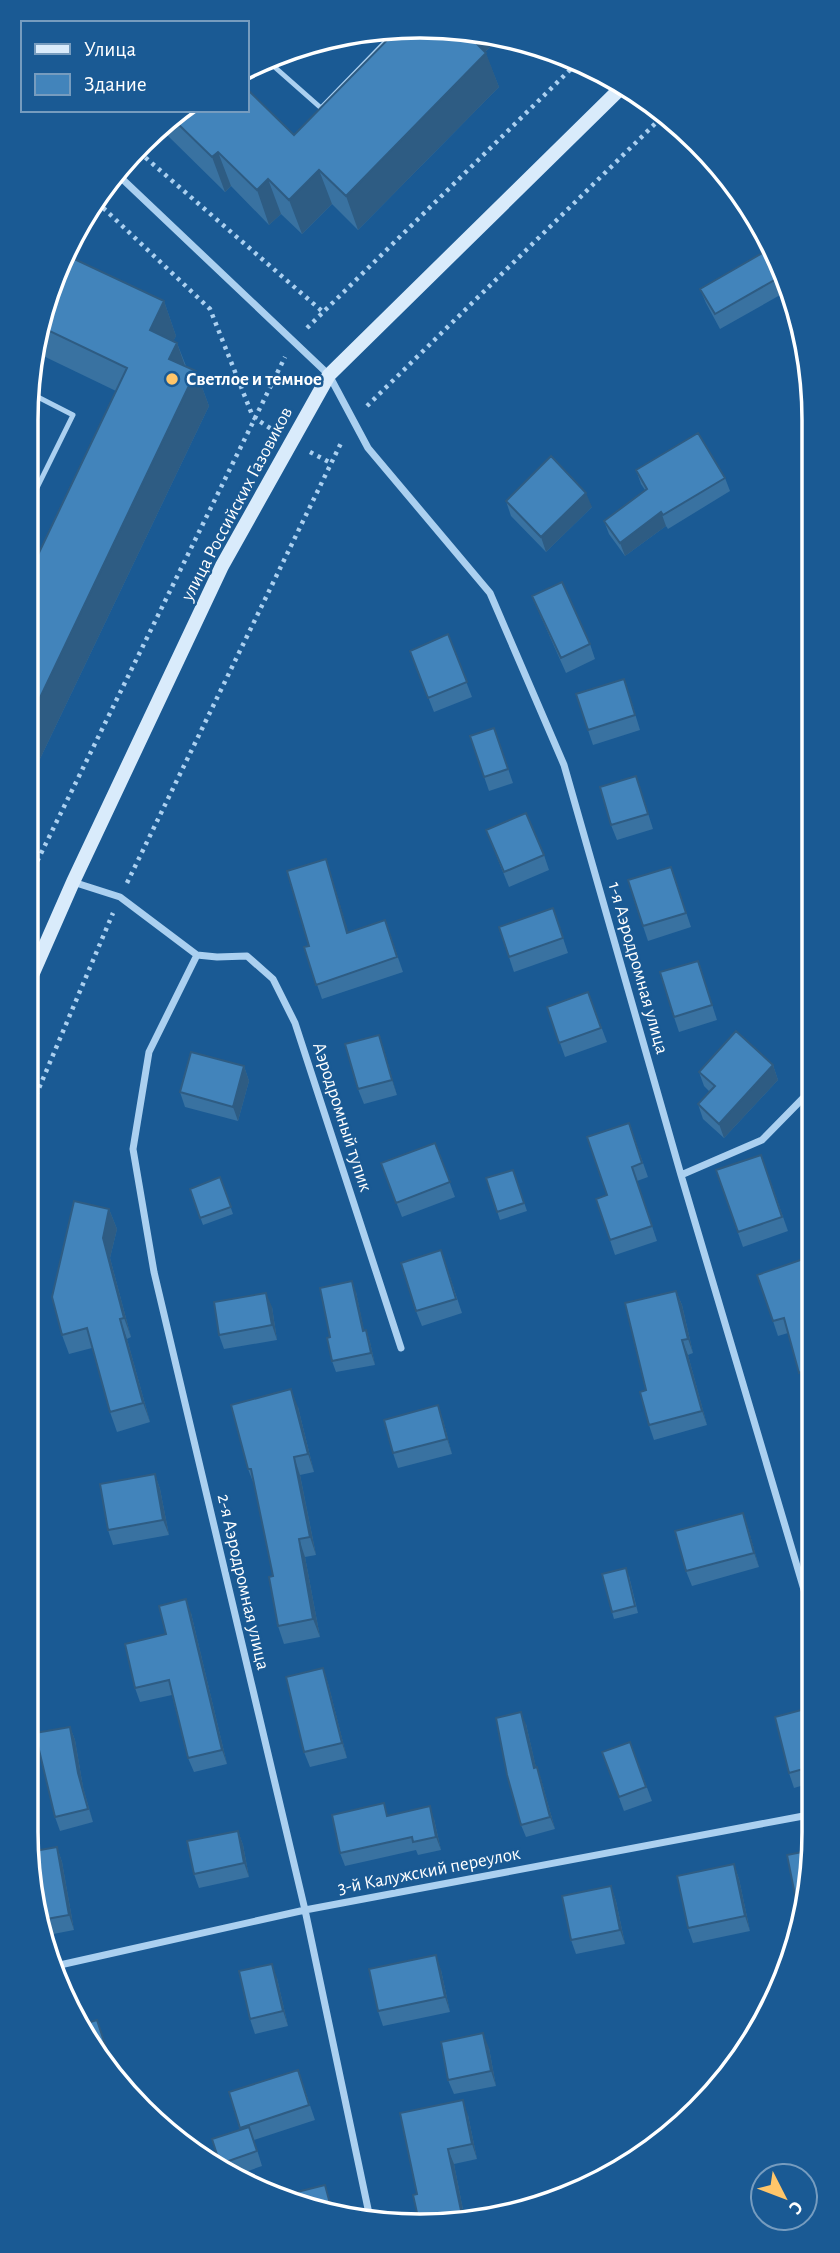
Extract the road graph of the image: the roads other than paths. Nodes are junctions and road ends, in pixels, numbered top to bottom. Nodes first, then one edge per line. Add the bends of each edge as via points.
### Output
1 (387, 40) edge
2 (275, 68) edge
3 (616, 93) edge
4 (123, 180) edge
5 (329, 375) junction
6 (39, 398) edge
7 (38, 486) edge
8 (73, 882) junction
9 (197, 955) junction
10 (38, 962) edge
11 (802, 1099) edge
12 (681, 1175) junction
13 (401, 1348) dead end
14 (802, 1583) edge
15 (802, 1816) edge
16 (305, 1910) junction
17 (62, 1964) edge
18 (367, 2211) edge

1 - 2 lane via 321,108
3 - 5 main road, улица Российских Газовиков
4 - 5 street, 1-я Аэродромная улица
5 - 8 main road, улица Российских Газовиков via 222,566
5 - 12 street, 1-я Аэродромная улица via 368,449 490,593 564,765
6 - 7 lane via 73,415
8 - 9 street via 120,897
8 - 10 main road, улица Российских Газовиков
9 - 13 street, Аэродромный тупик via 247,956 273,979 295,1023
9 - 16 street, 2-я Аэродромная улица via 149,1052 133,1149 154,1272
11 - 12 street via 762,1140
12 - 14 street, 1-я Аэродромная улица
15 - 16 street, 3-й Калужский переулок
16 - 17 street, 3-й Калужский переулок
16 - 18 street, 2-я Аэродромная улица

